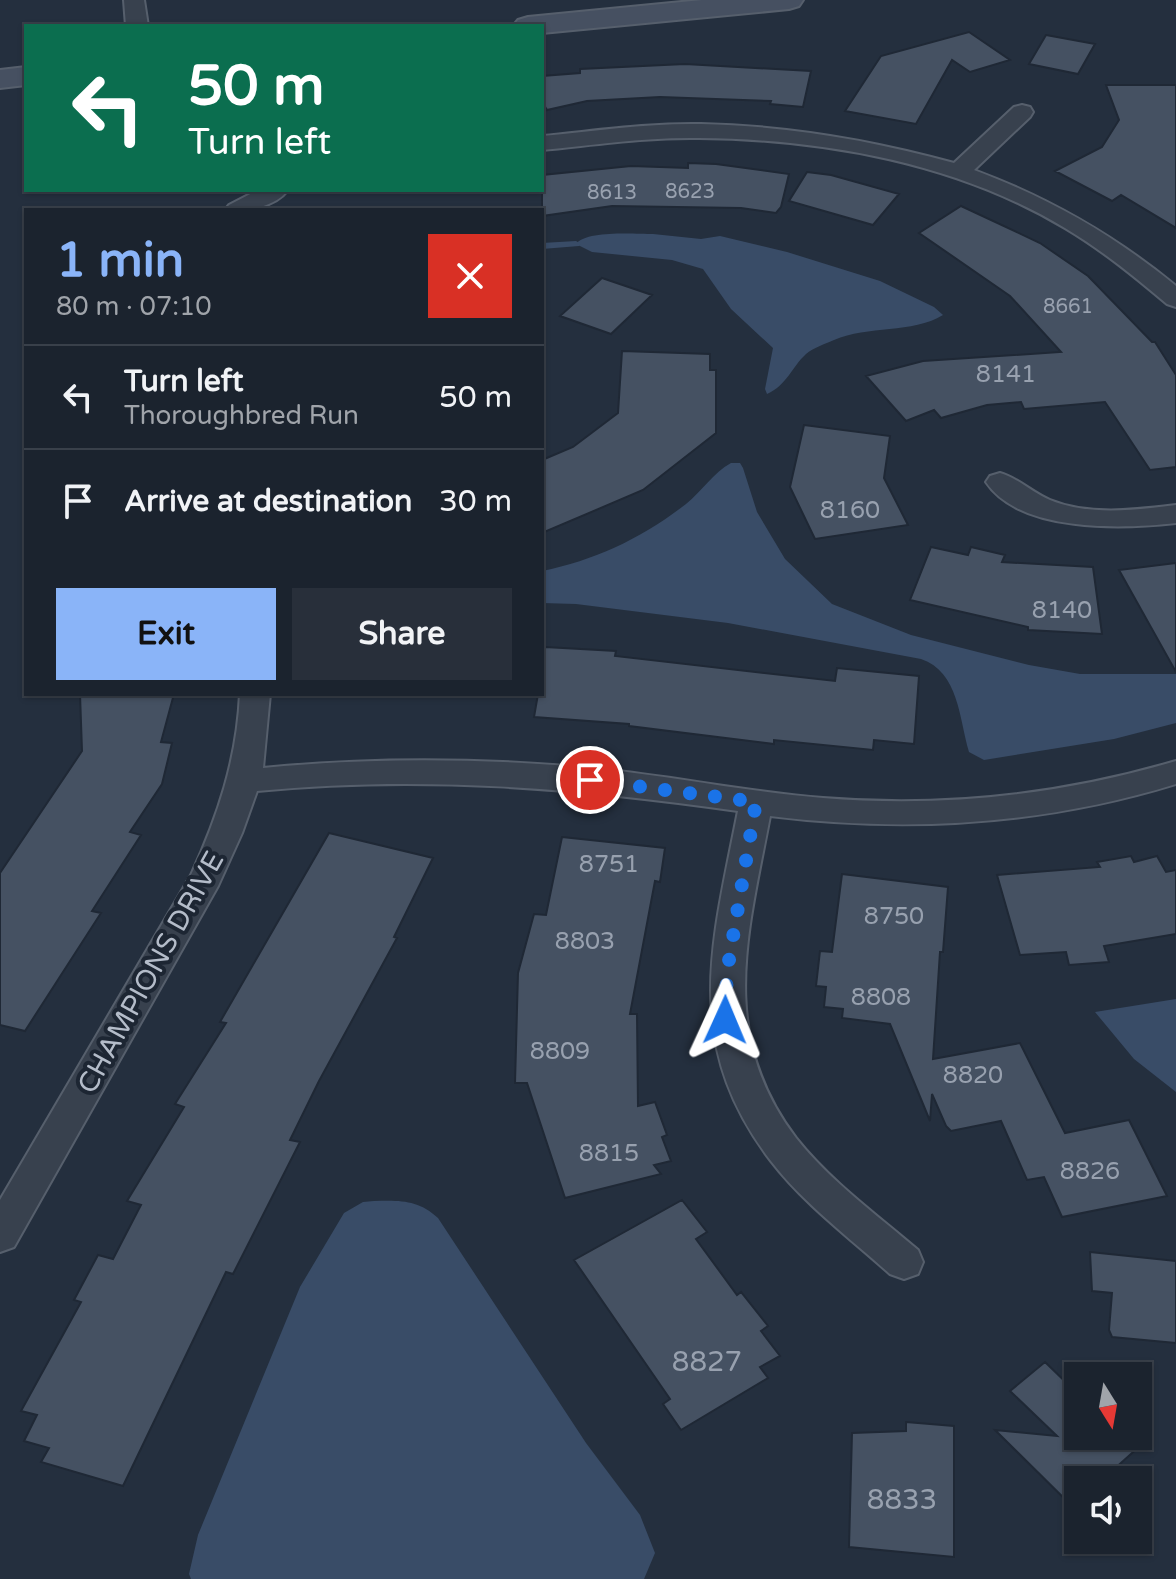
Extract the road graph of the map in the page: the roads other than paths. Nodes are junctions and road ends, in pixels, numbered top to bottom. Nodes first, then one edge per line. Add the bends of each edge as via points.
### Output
1 (134, 0) edge
2 (789, 0) edge
3 (137, 24) edge
4 (544, 24) edge
5 (24, 76) edge
6 (0, 79) edge
7 (1022, 112) dead end
8 (544, 143) edge
9 (958, 172) junction
10 (272, 192) edge
11 (241, 208) edge
12 (1176, 299) edge
13 (1000, 482) dead end
14 (1176, 514) edge
15 (255, 696) edge
16 (1176, 772) edge
17 (244, 781) junction
18 (756, 802) junction
19 (0, 1235) edge
20 (904, 1262) dead end

1 - 3 street
2 - 4 street
5 - 6 street
7 - 9 street
8 - 9 street via 661,132 764,134 856,145
9 - 12 street via 1028,199 1090,233
10 - 11 street
13 - 14 street via 1045,508 1091,519
15 - 17 street, CHAMPIONS DRIVE
16 - 18 street via 1119,791 976,813 883,814
17 - 18 street via 354,771 446,770 607,781
17 - 19 street, CHAMPIONS DRIVE via 206,877
18 - 20 street via 727,972 725,1020 732,1054 751,1102 784,1150

